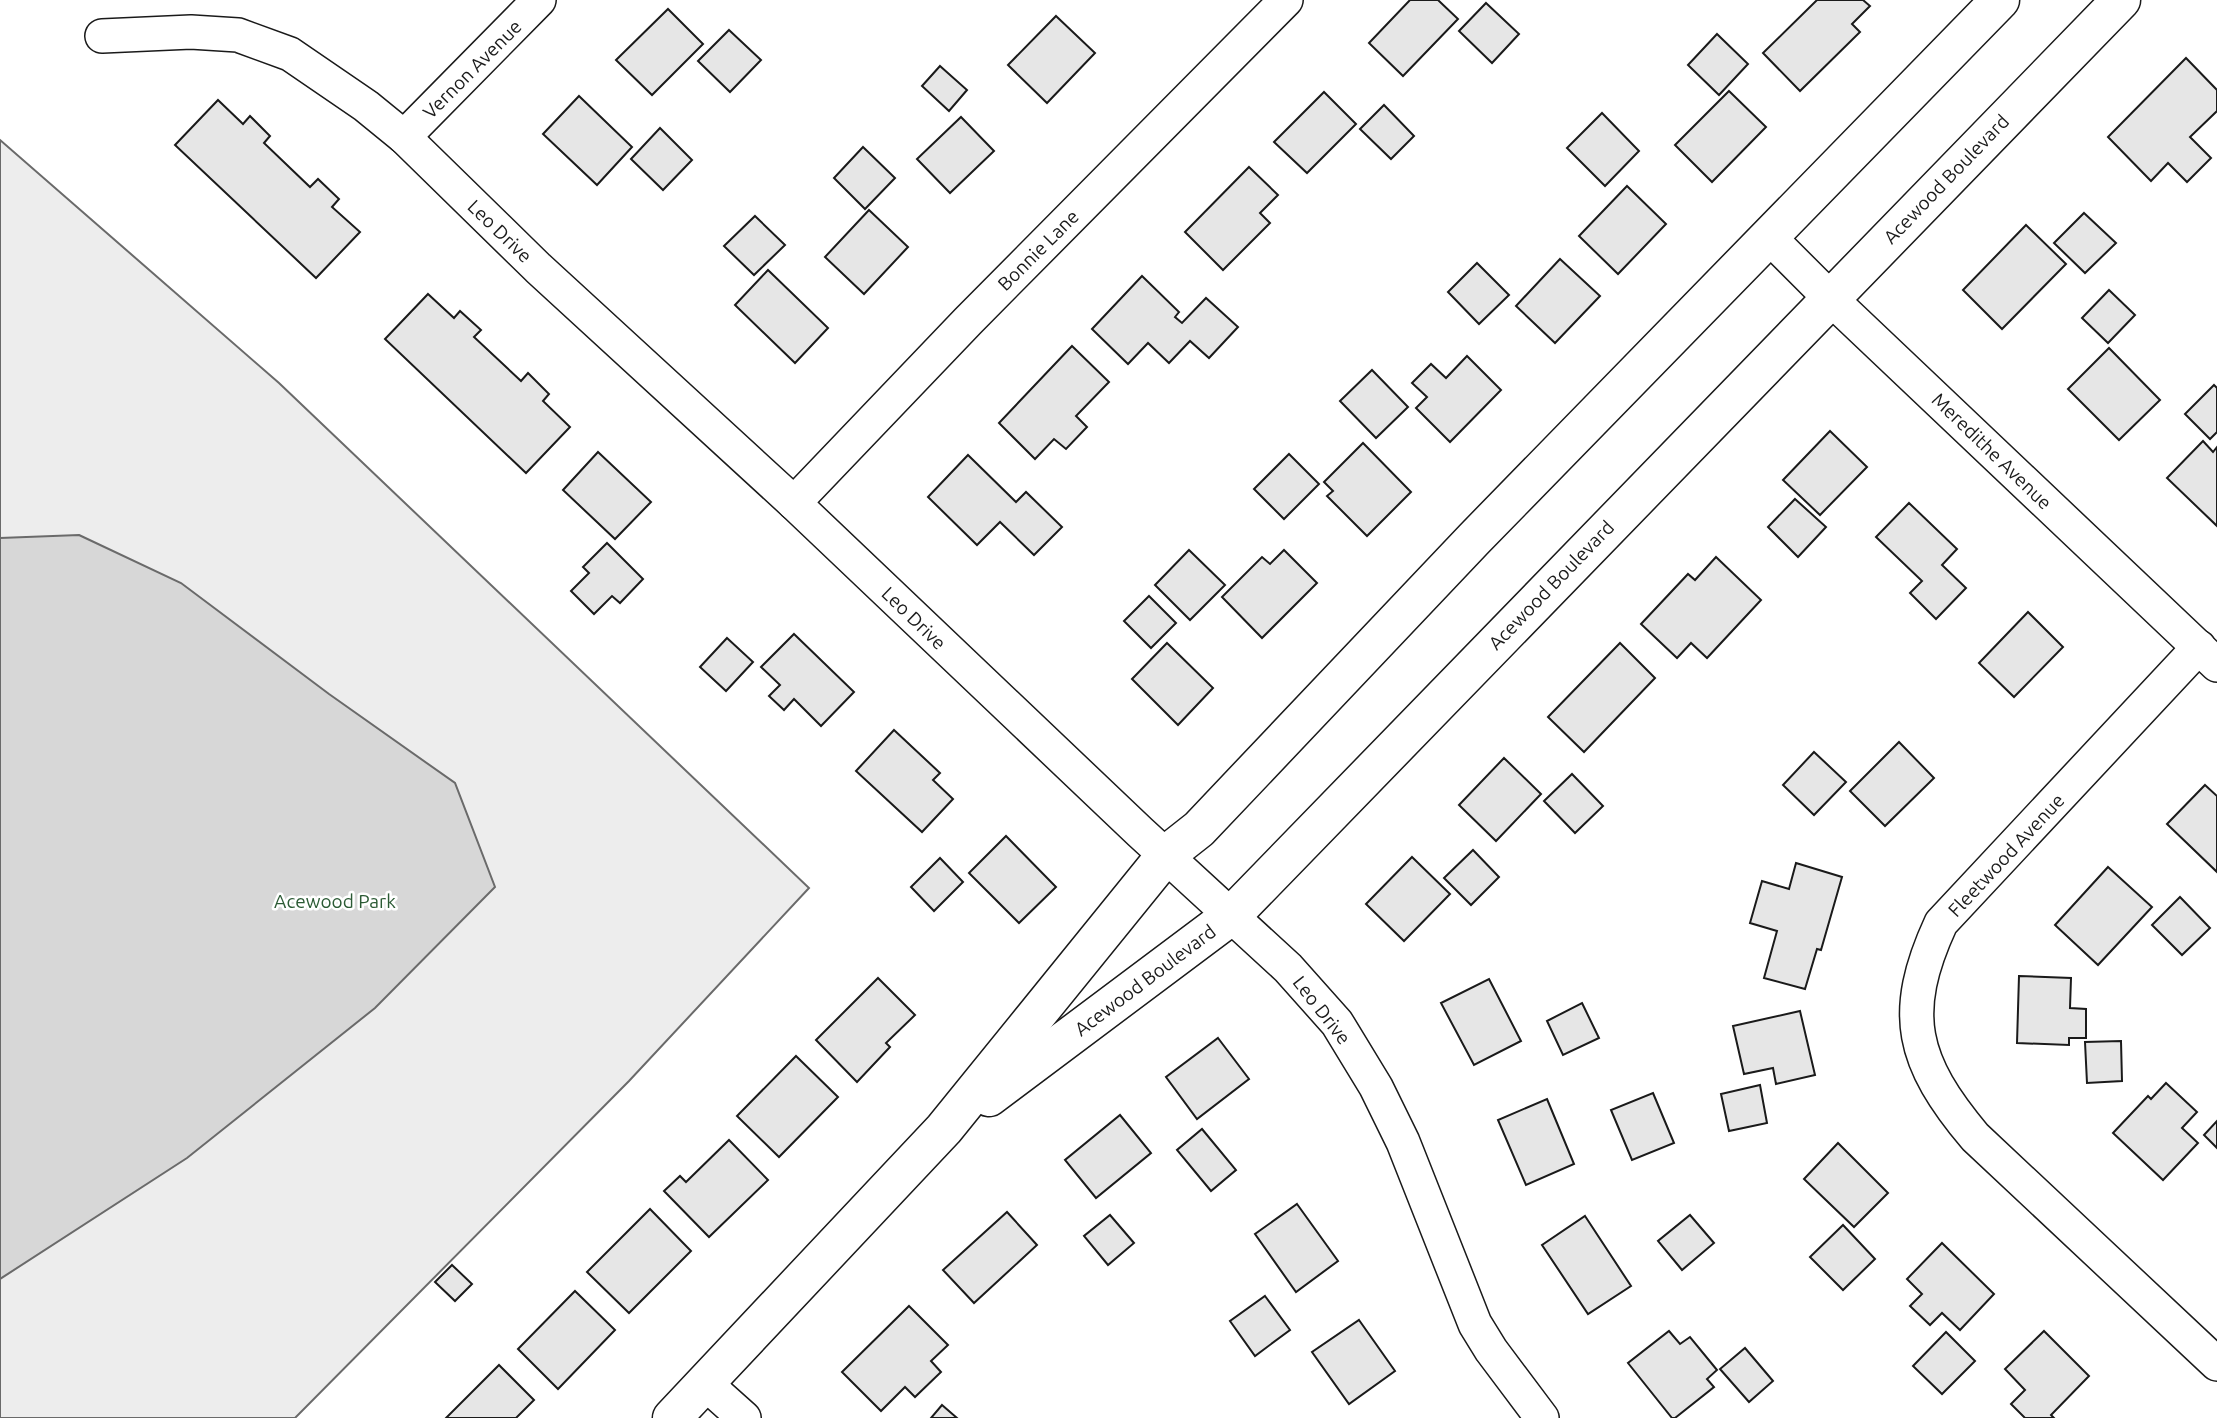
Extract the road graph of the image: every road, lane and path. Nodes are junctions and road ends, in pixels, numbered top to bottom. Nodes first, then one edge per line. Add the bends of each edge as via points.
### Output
1 (540, 0) edge
2 (1286, 0) edge
3 (2000, 0) edge
4 (2121, 0) edge
5 (102, 36) dead end
6 (404, 137) junction
7 (1769, 237) junction
8 (1830, 298) junction
9 (794, 503) junction
10 (2208, 656) edge
11 (1166, 855) junction
12 (1231, 915) junction
13 (944, 1129) junction
14 (2217, 1364) edge
15 (706, 1384) junction
16 (672, 1418) edge
17 (744, 1418) edge
18 (1542, 1418) edge

1 - 6 street, Vernon Avenue
2 - 9 street, Bonnie Lane
3 - 7 street, Acewood Boulevard
4 - 8 street, Acewood Boulevard
5 - 6 street, Leo Drive via 238,35 290,54
6 - 9 street, Leo Drive via 538,268
7 - 8 street, Meredithe Avenue
7 - 11 street, Acewood Boulevard via 1199,829
8 - 10 street, Meredithe Avenue
8 - 12 street, Acewood Boulevard
9 - 11 street, Leo Drive
10 - 14 street, Fleetwood Avenue via 1941,923 1919,984 1917,1026 1935,1082 1975,1137
11 - 12 street, Leo Drive
11 - 13 street, Acewood Boulevard
12 - 13 street, Acewood Boulevard
12 - 18 street, Leo Drive via 1289,968 1337,1023 1403,1142 1475,1324
13 - 15 street, Acewood Boulevard
15 - 16 street, Acewood Boulevard
15 - 17 street

